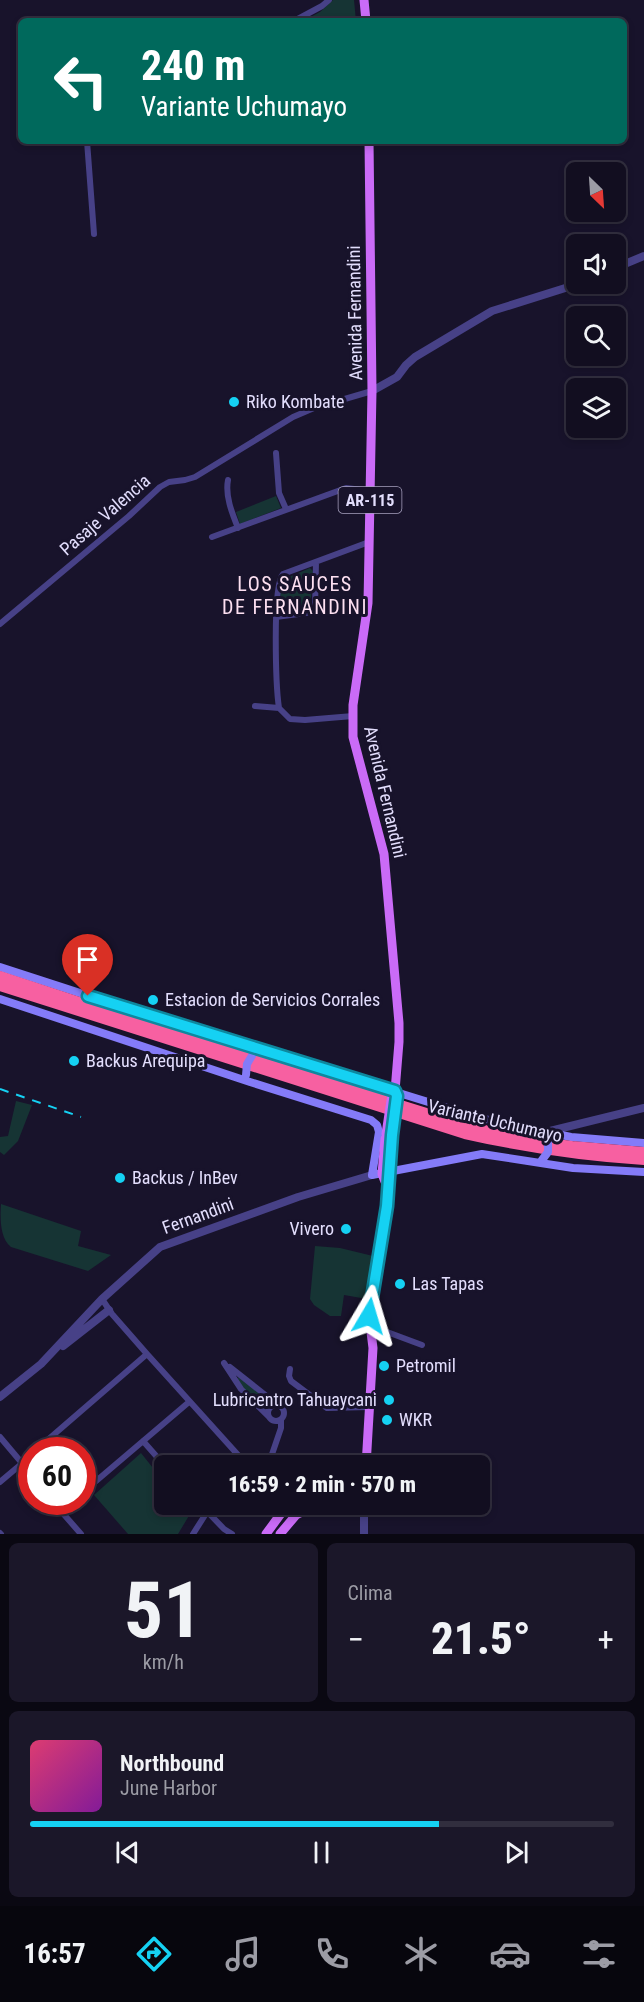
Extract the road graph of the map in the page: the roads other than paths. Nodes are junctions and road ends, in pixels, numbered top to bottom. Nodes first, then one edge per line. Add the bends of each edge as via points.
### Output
1 (329, 0) edge
2 (364, 0) edge
3 (300, 18) edge
4 (366, 18) edge
5 (87, 144) edge
6 (369, 144) edge
7 (93, 234) dead end
8 (644, 256) edge
9 (626, 263) edge
10 (566, 288) edge
11 (372, 391) junction
12 (276, 453) dead end
13 (228, 480) dead end
14 (370, 491) junction
15 (286, 509) junction
16 (237, 528) junction
17 (212, 537) dead end
18 (369, 542) junction
19 (316, 562) junction
20 (276, 617) junction
21 (0, 624) edge
22 (255, 706) dead end
23 (279, 708) junction
24 (353, 716) junction
25 (0, 967) edge
26 (0, 976) edge
27 (0, 986) edge
28 (0, 999) edge
29 (256, 1052) junction
30 (248, 1078) junction
31 (395, 1094) junction
32 (644, 1108) edge
33 (546, 1136) junction
34 (644, 1143) edge
35 (644, 1152) edge
36 (644, 1160) edge
37 (540, 1162) junction
38 (644, 1172) edge
39 (381, 1174) junction
40 (102, 1299) junction
41 (109, 1310) junction
42 (371, 1326) junction
43 (422, 1345) dead end
44 (147, 1354) junction
45 (41, 1364) junction
46 (290, 1369) dead end
47 (0, 1397) edge
48 (189, 1402) junction
49 (278, 1405) junction
50 (369, 1407) junction
51 (268, 1417) junction
52 (280, 1420) junction
53 (0, 1437) edge
54 (51, 1437) edge
55 (143, 1441) junction
56 (155, 1455) edge
57 (238, 1455) edge
58 (272, 1455) edge
59 (367, 1455) edge
60 (18, 1458) edge
61 (18, 1466) edge
62 (96, 1481) edge
63 (0, 1482) edge
64 (64, 1515) edge
65 (205, 1515) edge
66 (210, 1515) edge
67 (280, 1515) edge
68 (296, 1515) edge
69 (364, 1515) edge
70 (81, 1534) edge
71 (193, 1534) edge
72 (232, 1534) edge
73 (266, 1534) edge
74 (280, 1534) edge
75 (364, 1534) edge

1 - 3 street
2 - 4 main road
5 - 7 street
6 - 11 main road, Avenida Fernandini / AR-115
8 - 9 street
10 - 11 street via 492,311 415,357 397,377
11 - 14 main road, Avenida Fernandini / AR-115
11 - 21 street, Pasaje Valencia via 293,417 195,477 164,484
12 - 15 street via 279,493
13 - 16 street
14 - 15 street via 346,488
14 - 18 main road, Avenida Fernandini / AR-115
15 - 16 street
16 - 17 street
18 - 19 street
18 - 24 main road, Avenida Fernandini / AR-115 via 368,603
19 - 20 street via 280,577
19 - 20 street via 313,612
20 - 23 street
22 - 23 street
23 - 24 street via 290,719
24 - 31 main road, Avenida Fernandini / AR-115 via 353,737 384,854 399,1023
25 - 29 main road, Variante Uchumayo
26 - 35 highway, Variante Uchumayo via 465,1125 525,1140
27 - 36 highway, Variante Uchumayo via 465,1134 567,1154
28 - 30 main road
29 - 30 main road, bridge via 247,1064
29 - 31 main road, Variante Uchumayo
30 - 39 main road via 375,1122
31 - 33 main road, Variante Uchumayo
31 - 39 main road, Avenida Fernandini, bridge
32 - 33 street
33 - 34 main road, Variante Uchumayo
33 - 37 main road, bridge via 548,1152
37 - 38 main road, Variante Uchumayo
37 - 39 main road, Variante Uchumayo via 482,1154
39 - 40 street, Fernandini via 298,1197 160,1247
39 - 42 main road via 388,1189 370,1300
40 - 41 street
40 - 45 street, Fernandini
41 - 44 street
41 - 45 street
42 - 43 street
42 - 50 main road
44 - 48 street
44 - 54 street
45 - 47 street, Fernandini
46 - 50 street via 291,1381 327,1408
48 - 55 street
48 - 57 street
49 - 51 street via 269,1409
49 - 51 street via 225,1363
49 - 52 street via 284,1410
50 - 59 main road
51 - 52 street via 275,1422
52 - 58 street
53 - 60 street
55 - 56 street
55 - 62 street
61 - 63 street
64 - 70 street
65 - 71 street
66 - 72 street
67 - 73 main road
68 - 74 main road
69 - 75 street

